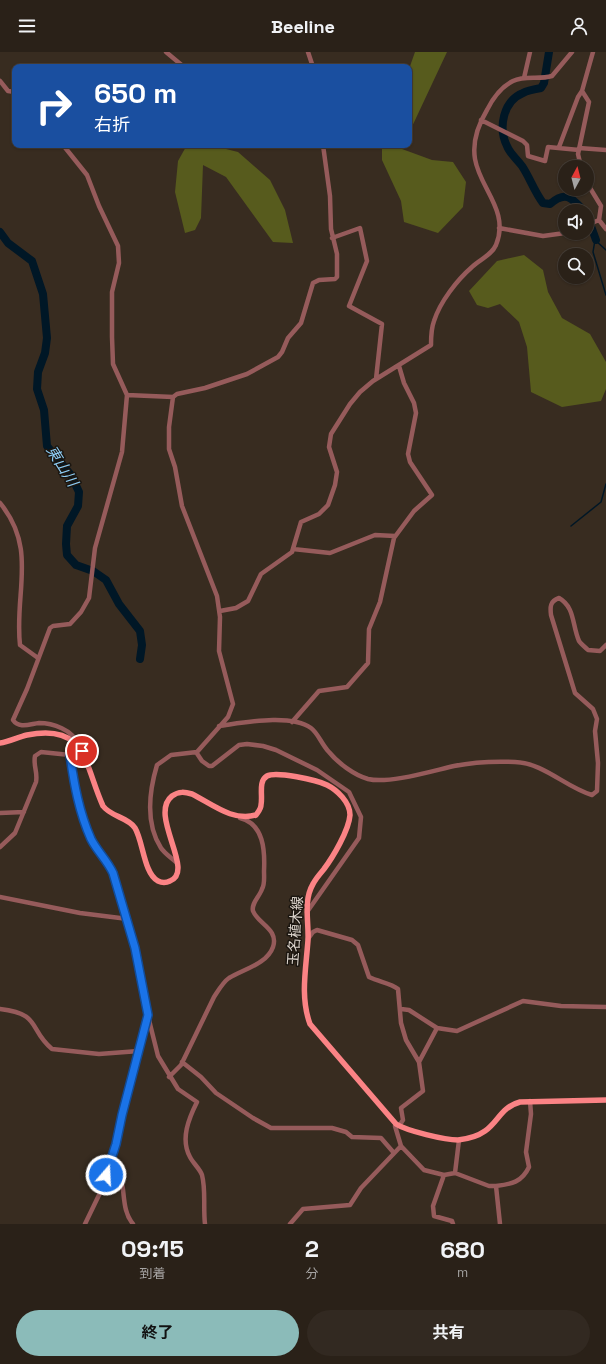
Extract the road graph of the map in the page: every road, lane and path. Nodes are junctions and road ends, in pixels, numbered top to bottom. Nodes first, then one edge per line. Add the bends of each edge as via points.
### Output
1 (166, 52) edge
2 (308, 52) edge
3 (530, 52) edge
4 (572, 52) edge
5 (593, 52) edge
6 (180, 64) edge
7 (312, 64) edge
8 (524, 78) junction
9 (0, 80) edge
10 (582, 91) junction
11 (12, 92) edge
12 (481, 120) junction
13 (559, 147) junction
14 (65, 148) edge
15 (323, 148) edge
16 (579, 149) junction
17 (606, 150) edge
18 (580, 160) edge
19 (594, 192) edge
20 (604, 205) edge
21 (599, 220) junction
22 (594, 222) edge
23 (499, 228) junction
24 (606, 229) edge
25 (558, 234) edge
26 (332, 238) junction
27 (399, 366) junction
28 (376, 379) junction
29 (127, 395) junction
30 (173, 398) junction
31 (0, 503) edge
32 (395, 536) junction
33 (293, 549) junction
34 (220, 611) junction
35 (606, 645) edge
36 (38, 658) junction
37 (292, 722) junction
38 (218, 726) junction
39 (0, 744) edge
40 (77, 744) junction
41 (196, 752) junction
42 (70, 755) junction
43 (24, 812) junction
44 (0, 813) edge
45 (235, 816) junction
46 (0, 847) edge
47 (178, 864) junction
48 (0, 897) edge
49 (307, 912) junction
50 (128, 919) junction
51 (308, 939) junction
52 (606, 1007) edge
53 (401, 1009) junction
54 (0, 1010) edge
55 (148, 1015) junction
56 (437, 1028) junction
57 (139, 1051) junction
58 (182, 1062) junction
59 (419, 1062) junction
60 (170, 1077) junction
61 (606, 1100) edge
62 (530, 1101) junction
63 (397, 1125) junction
64 (459, 1140) junction
65 (401, 1146) junction
66 (394, 1153) junction
67 (112, 1161) junction
68 (455, 1173) junction
69 (444, 1175) junction
70 (496, 1186) junction
71 (85, 1224) edge
72 (133, 1224) edge
73 (205, 1224) edge
74 (290, 1224) edge
75 (453, 1224) edge
76 (500, 1224) edge

1 - 6 street
2 - 7 street
3 - 8 street
4 - 8 street via 552,76
5 - 10 street
8 - 12 street via 513,81 501,89
9 - 11 street via 8,91
10 - 13 street
10 - 16 street via 589,102
12 - 13 street via 523,141 527,145 528,156 545,161 548,147
12 - 23 street via 475,140 475,158 479,173 497,207
13 - 16 street
14 - 29 street via 87,175 118,246 119,263 112,292 112,344 114,364
15 - 26 street
16 - 17 street
16 - 18 street
19 - 20 street
20 - 21 street
21 - 22 street
21 - 24 street
23 - 25 street via 533,235
23 - 27 street via 497,243 492,251 472,266 437,313 430,345
26 - 28 street via 360,228 367,261 349,306 382,324
26 - 30 street via 337,254 337,277 313,283 300,323 288,338 280,355 247,374 177,394
27 - 28 street
27 - 32 street via 416,413 409,458 432,495 414,511
28 - 33 street via 360,392 331,434 329,447 337,472 332,493 324,510 301,522
29 - 30 street
29 - 36 street via 122,452 95,548 87,603 70,624 50,628
30 - 34 street via 168,442 175,467 178,495 217,596
31 - 36 street via 14,524 22,560 18,632 20,645
32 - 33 street via 376,535 330,553
32 - 37 street via 380,602 369,629 368,663 348,687 319,691
33 - 34 street via 285,558 261,574 248,601 236,608
34 - 38 street via 219,651 233,704 231,713
35 - 37 street via 600,651 588,650 579,642 573,617 566,602 559,598 554,600 550,607 551,615 575,693 593,709 597,718 597,791 592,795 582,792 551,773 517,762 484,762 389,780 368,779 338,761 313,729
36 - 40 street via 13,720 19,725 38,723 55,726 70,732 76,738
37 - 38 street via 266,719
38 - 41 street
39 - 40 main road via 45,733 68,736
40 - 42 street
40 - 47 main road via 106,811 130,822 136,829 149,870 156,881 171,881
41 - 47 street via 171,755 161,761 157,765 153,783 151,825 161,849
41 - 49 street via 202,761 212,766 239,745 263,746 317,770 348,792 361,817 359,838
42 - 43 street via 41,752 35,756 33,764 38,774
42 - 50 street via 79,802 92,840 108,861
43 - 44 street
43 - 46 street via 15,833
45 - 47 main road, 玉名植木線 via 192,794 185,792 172,796 165,809 165,818
45 - 49 main road, 玉名植木線 via 256,815 262,805 263,780 273,774 308,779 327,785 348,804 350,815 346,828 335,852 313,883 309,892
45 - 58 street via 244,819 260,833 264,847 264,880 253,905 253,912 273,934 273,946 260,962 228,979 220,988
48 - 50 street via 80,913
49 - 51 main road, 玉名植木線
50 - 55 street
51 - 53 street via 317,930 352,940 358,945 369,977 398,989
51 - 63 main road, 玉名植木線 via 304,1001 310,1024
52 - 56 street via 561,1006 523,1001 463,1030 449,1031
53 - 56 street via 409,1010
53 - 59 street via 401,1023 406,1040
54 - 57 street via 17,1011 25,1015 34,1024 47,1046 52,1049 99,1054
55 - 57 street
55 - 60 street via 158,1056
56 - 59 street
57 - 67 street
58 - 60 street
58 - 66 street via 216,1093 271,1128 320,1126 346,1132 352,1138 381,1138
59 - 63 street via 423,1091 401,1108 403,1120
60 - 73 street via 178,1089 197,1102 185,1134 188,1153 202,1174
61 - 62 main road
62 - 64 main road via 511,1104 484,1132
62 - 70 street via 531,1114 526,1152 529,1167 522,1179
63 - 64 main road via 407,1130
63 - 65 street via 395,1126
64 - 68 street
65 - 66 street
65 - 69 street via 424,1170
66 - 74 street via 361,1188 350,1205 302,1209
67 - 71 street
67 - 72 street via 121,1178 125,1207
68 - 69 street
68 - 70 street via 489,1186
69 - 75 street via 433,1206 434,1216 452,1221
70 - 76 street

